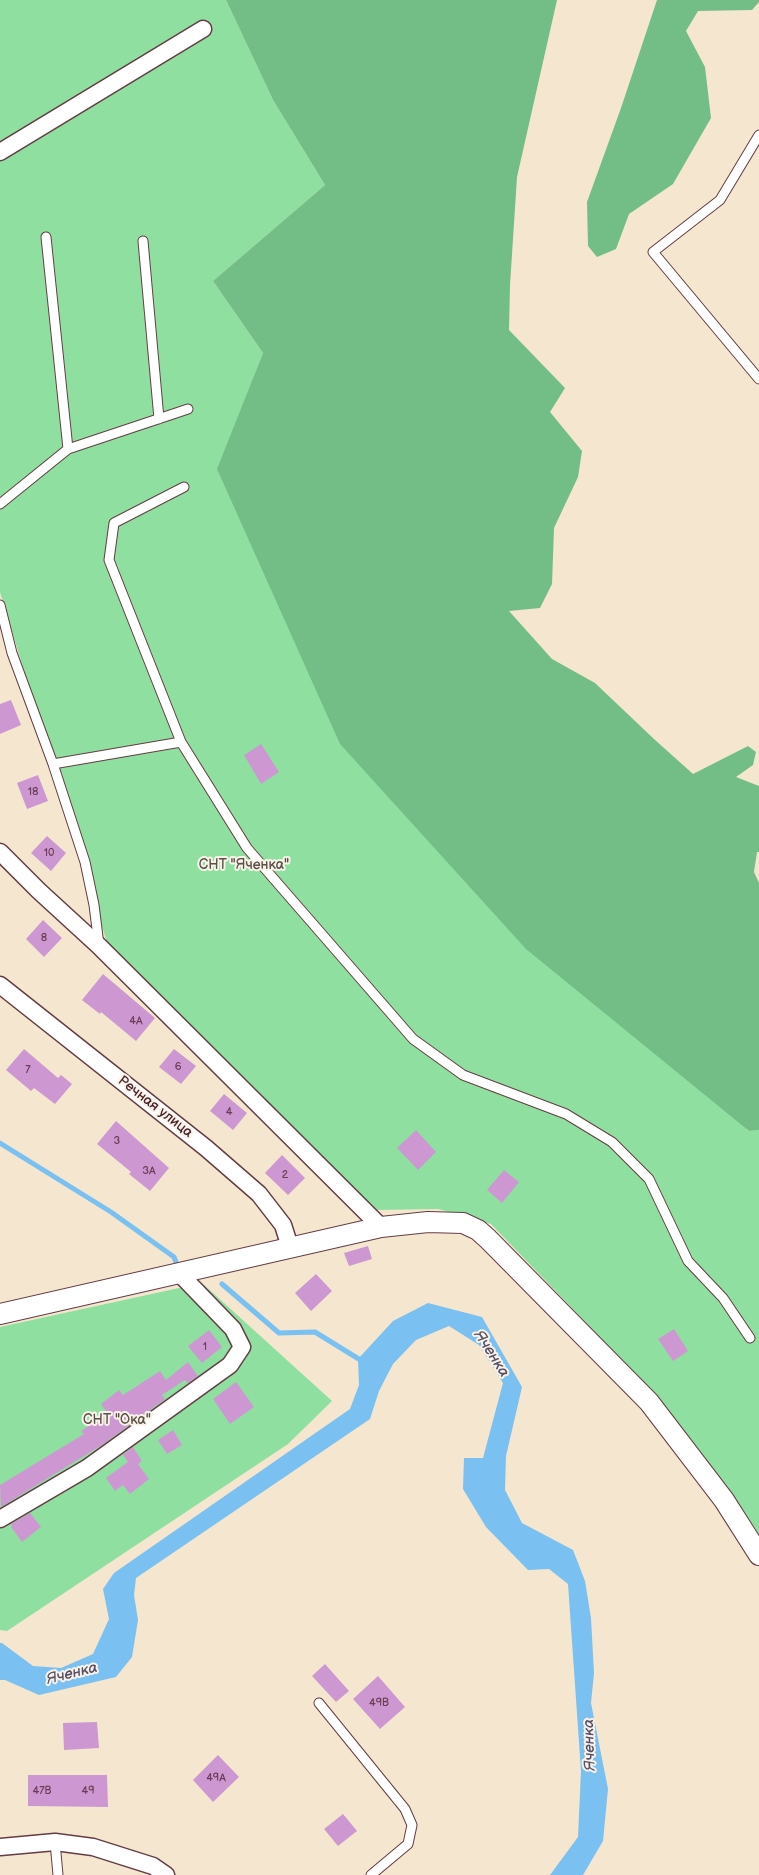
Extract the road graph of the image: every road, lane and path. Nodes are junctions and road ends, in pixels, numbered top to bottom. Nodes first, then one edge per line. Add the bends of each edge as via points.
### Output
1 (203, 29) dead end
2 (759, 135) edge
3 (0, 152) edge
4 (46, 237) dead end
5 (143, 241) dead end
6 (759, 379) edge
7 (188, 409) dead end
8 (159, 419) junction
9 (68, 449) junction
10 (184, 487) dead end
11 (0, 504) edge
12 (0, 605) edge
13 (182, 742) junction
14 (53, 764) junction
15 (0, 852) edge
16 (99, 946) junction
17 (0, 985) edge
18 (381, 1227) junction
19 (290, 1247) junction
20 (178, 1272) junction
21 (0, 1314) edge
22 (750, 1338) dead end
23 (0, 1519) edge
24 (759, 1556) edge
25 (319, 1703) dead end
26 (55, 1842) junction
27 (0, 1847) edge
28 (58, 1875) edge
29 (166, 1875) edge
30 (371, 1875) edge

1 - 3 street
2 - 6 lane via 720,200 653,252
4 - 9 lane
5 - 8 lane
7 - 8 lane
8 - 9 lane
9 - 11 lane
10 - 13 lane via 114,523 109,560
12 - 14 lane via 12,654
13 - 14 lane
13 - 22 lane via 247,848 413,1039 463,1075 566,1114 612,1142 649,1179 688,1261 723,1298
14 - 16 lane via 85,862
15 - 16 street
16 - 18 street
17 - 19 street, Речная улица via 206,1148 259,1194 283,1225
18 - 19 street
18 - 24 street via 428,1222 463,1223 478,1230 650,1402 724,1500
19 - 20 street
20 - 21 street
20 - 23 street via 233,1329 242,1347 230,1366 87,1468
25 - 30 lane via 405,1808 412,1825 408,1844
26 - 27 street
26 - 28 lane
26 - 29 street via 93,1847 153,1866

